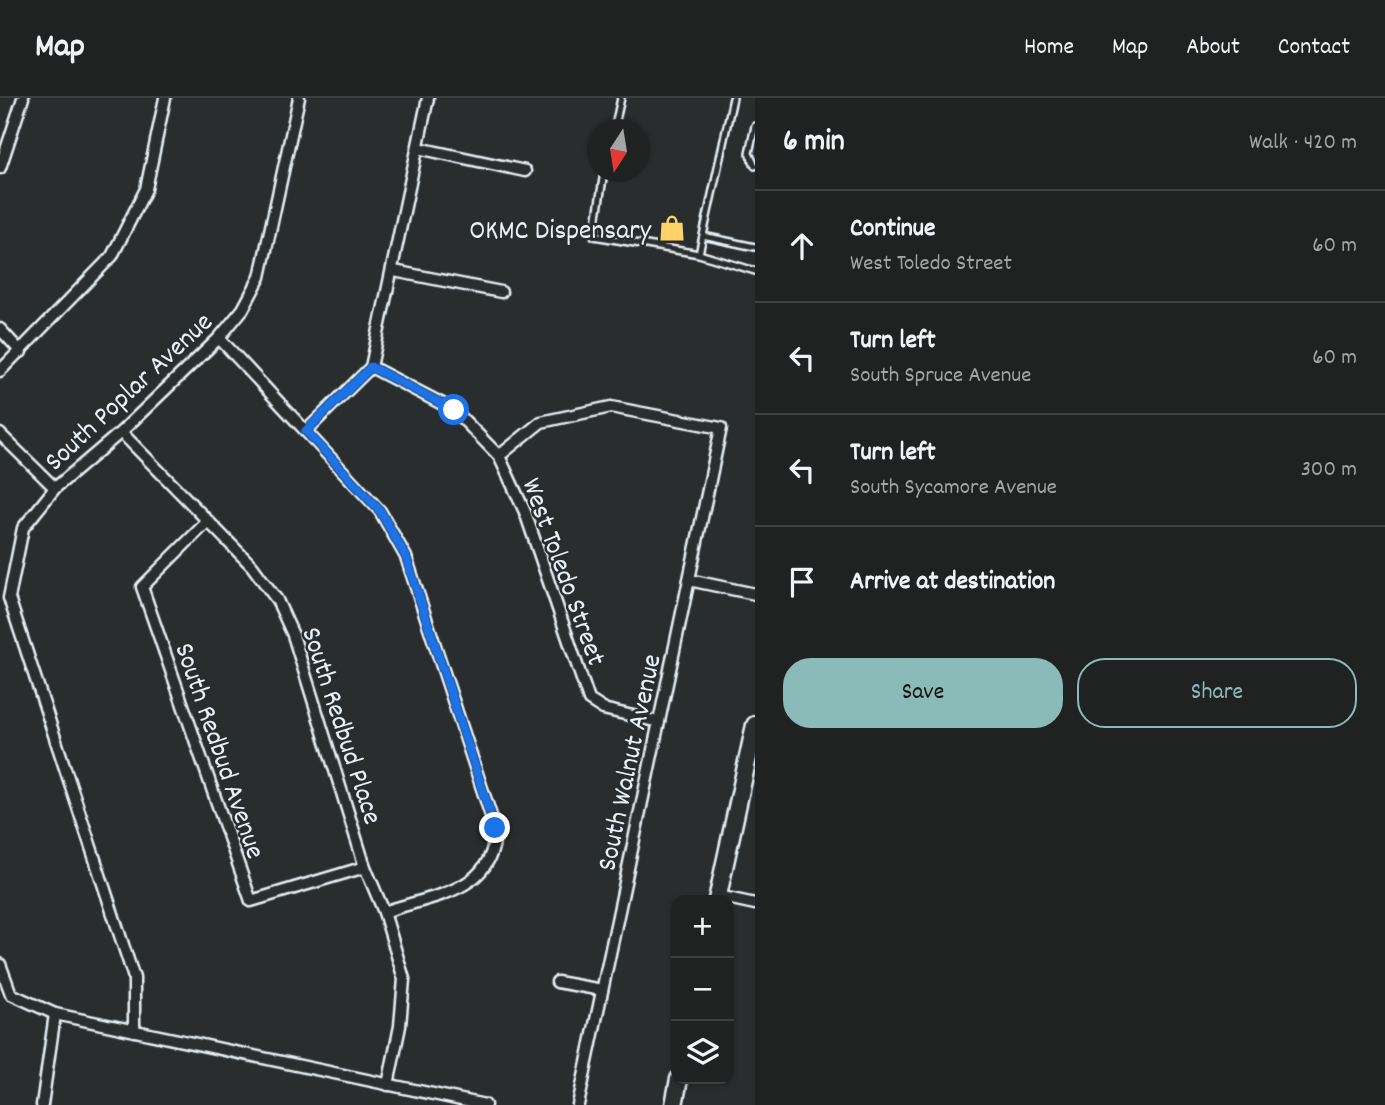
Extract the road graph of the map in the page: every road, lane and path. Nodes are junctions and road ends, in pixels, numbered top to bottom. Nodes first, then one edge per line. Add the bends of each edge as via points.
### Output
1 (23, 98) edge
2 (165, 98) edge
3 (299, 98) edge
4 (428, 98) edge
5 (621, 98) edge
6 (733, 98) edge
7 (616, 119) edge
8 (755, 126) edge
9 (418, 148) junction
10 (755, 166) edge
11 (0, 168) edge
12 (525, 171) dead end
13 (602, 182) edge
14 (703, 236) junction
15 (755, 247) edge
16 (699, 254) junction
17 (394, 271) junction
18 (755, 271) edge
19 (501, 292) dead end
20 (0, 329) edge
21 (219, 338) junction
22 (21, 352) junction
23 (371, 367) junction
24 (0, 371) edge
25 (306, 431) junction
26 (121, 432) junction
27 (0, 435) edge
28 (499, 456) junction
29 (55, 488) junction
30 (206, 523) junction
31 (689, 580) junction
32 (755, 594) edge
33 (659, 722) junction
34 (755, 725) edge
35 (365, 867) junction
36 (719, 895) edge
37 (734, 901) edge
38 (755, 904) edge
39 (384, 912) junction
40 (0, 964) edge
41 (557, 982) dead end
42 (602, 990) junction
43 (55, 1014) junction
44 (134, 1031) junction
45 (388, 1084) junction
46 (678, 1084) edge
47 (42, 1105) edge
48 (485, 1105) edge
49 (578, 1105) edge
50 (674, 1105) edge

1 - 11 street
2 - 22 street via 146,189 112,256
3 - 21 street, South Poplar Avenue via 260,276 243,309
4 - 9 street
5 - 7 lane
6 - 14 lane
8 - 10 lane via 749,153
9 - 12 street
9 - 17 street
13 - 16 lane via 594,236
14 - 15 lane
14 - 16 lane
16 - 18 lane
17 - 19 street
17 - 23 street
20 - 22 street
21 - 25 street
21 - 26 street, South Poplar Avenue
22 - 24 street
23 - 25 street
23 - 28 street, West Toledo Street via 454,410
25 - 39 street via 380,511 406,557 495,828 495,848 475,881
26 - 29 street, South Poplar Avenue
26 - 30 street, South Redbud Place
27 - 29 street
28 - 31 street, South Walnut Avenue via 541,422 611,407 721,428
28 - 33 street, West Toledo Street via 526,512 589,700 603,709
29 - 44 street, South Poplar Avenue via 23,528 9,598 134,978
30 - 35 street, South Redbud Place via 252,566 277,600 293,635
30 - 35 street, South Redbud Avenue via 142,587 251,901
31 - 32 street
31 - 33 street, South Walnut Avenue
33 - 42 street, South Walnut Avenue
34 - 36 main road
35 - 39 street, South Redbud Place
37 - 38 street
39 - 45 street, South Redbud Place via 404,979
40 - 43 street via 11,994
41 - 42 street
42 - 49 street, South Walnut Avenue
43 - 44 street
43 - 47 street
44 - 45 street
45 - 48 street
46 - 50 main road

